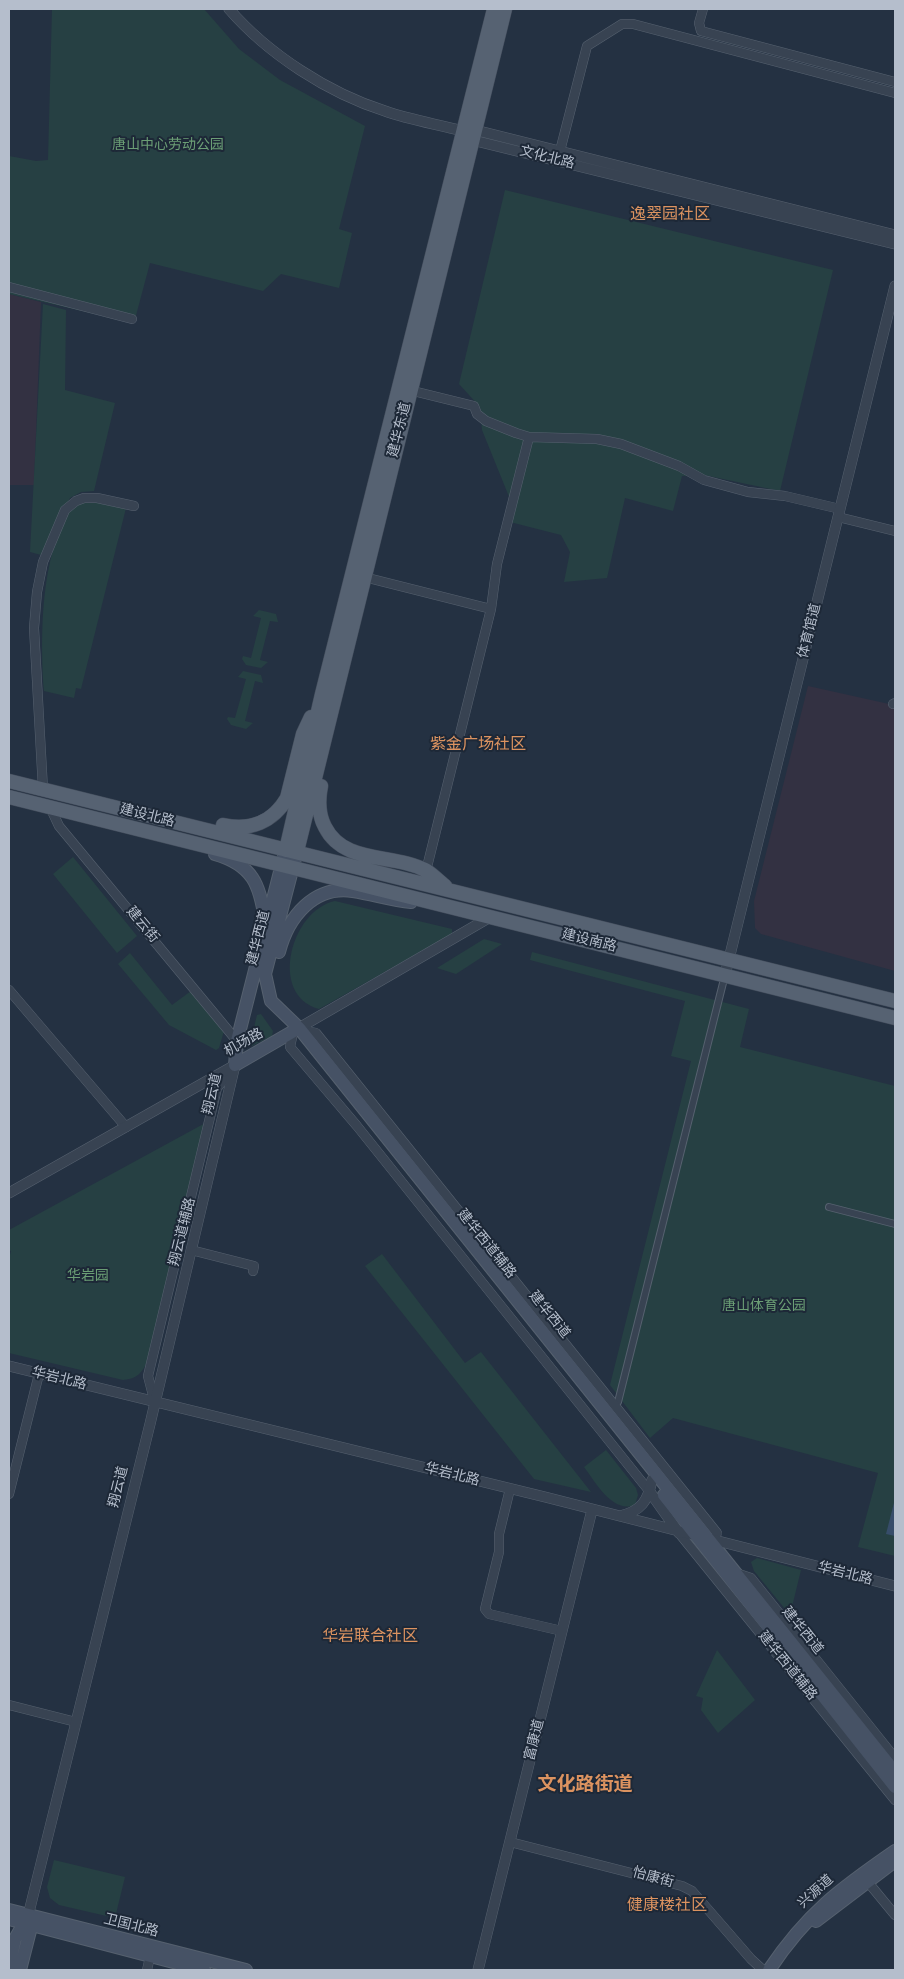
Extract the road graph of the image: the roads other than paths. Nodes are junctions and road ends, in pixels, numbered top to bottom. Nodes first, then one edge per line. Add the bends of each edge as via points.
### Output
1 (229, 9) edge
2 (494, 9) edge
3 (505, 9) edge
4 (703, 9) edge
5 (895, 82) edge
6 (895, 93) edge
7 (470, 133) junction
8 (560, 151) junction
9 (895, 235) edge
10 (895, 244) edge
11 (895, 286) edge
12 (9, 288) edge
13 (132, 319) dead end
14 (409, 390) junction
15 (529, 437) junction
16 (134, 506) dead end
17 (839, 513) junction
18 (895, 531) edge
19 (364, 577) junction
20 (490, 609) junction
21 (328, 695) junction
22 (9, 781) edge
23 (43, 790) junction
24 (9, 797) edge
25 (50, 807) junction
26 (122, 810) junction
27 (128, 826) junction
28 (292, 851) junction
29 (288, 866) junction
30 (426, 871) junction
31 (447, 888) junction
32 (440, 903) junction
33 (492, 916) junction
34 (266, 928) junction
35 (728, 960) junction
36 (725, 975) junction
37 (9, 990) edge
38 (272, 1001) junction
39 (895, 1001) edge
40 (895, 1018) edge
41 (288, 1019) junction
42 (296, 1031) junction
43 (237, 1041) junction
44 (276, 1043) junction
45 (251, 1056) junction
46 (235, 1066) junction
47 (126, 1127) junction
48 (9, 1193) edge
49 (829, 1207) dead end
50 (895, 1224) edge
51 (191, 1250) junction
52 (253, 1271) dead end
53 (9, 1366) edge
54 (39, 1374) junction
55 (618, 1402) dead end
56 (155, 1403) junction
57 (651, 1486) junction
58 (510, 1489) junction
59 (9, 1494) edge
60 (592, 1510) junction
61 (620, 1516) junction
62 (679, 1533) junction
63 (697, 1538) junction
64 (712, 1541) junction
65 (736, 1573) junction
66 (895, 1586) edge
67 (562, 1631) junction
68 (9, 1704) edge
69 (76, 1722) junction
70 (895, 1758) edge
71 (895, 1772) edge
72 (895, 1786) edge
73 (895, 1800) edge
74 (510, 1842) junction
75 (895, 1850) edge
76 (895, 1862) edge
77 (867, 1881) junction
78 (9, 1910) edge
79 (895, 1915) edge
80 (9, 1919) edge
81 (27, 1922) junction
82 (148, 1964) edge
83 (9, 1966) edge
84 (20, 1970) edge
85 (204, 1970) edge
86 (246, 1970) edge
87 (478, 1970) edge
88 (763, 1970) edge
89 (769, 1970) edge
90 (778, 1970) edge

1 - 7 street, 文化北路 via 249,32 330,89 385,112
2 - 7 main road, 建华东道
3 - 7 main road, 建华东道
4 - 5 street via 699,23 701,31
6 - 8 street via 633,24 622,24 587,46
7 - 8 street, 文化北路
7 - 10 street, 文化北路
7 - 14 main road, 建华东道
7 - 21 main road, 建华东道
8 - 9 street, 文化北路
11 - 17 street, 体育馆道
12 - 13 street
14 - 15 street via 474,406 477,414 486,421
14 - 19 main road, 建华东道
15 - 17 street via 580,437 621,444 663,459 704,480 748,492 785,496
15 - 20 street via 497,564
16 - 23 street via 97,498 76,501 65,510 43,562 34,628
17 - 18 street
17 - 35 street, 体育馆道
19 - 20 street
19 - 21 main road, 建华东道
20 - 30 street
21 - 26 main road via 303,734 287,798 282,807 267,819 239,829 170,814
21 - 28 main road, 建华东道
21 - 30 main road via 334,730 318,800 328,834 346,850
22 - 23 main road, 建设北路
23 - 26 main road, 建设北路
24 - 25 main road, 建设北路
25 - 27 main road, 建设北路
25 - 43 street, 建云街 via 59,826
26 - 28 main road, 建设北路
27 - 29 main road, 建设北路
27 - 34 main road via 229,858 242,866 261,894
28 - 29 main road, 建华西道
28 - 31 main road, 建设南路
29 - 32 main road, 建设南路
29 - 34 main road, 建华西道
29 - 38 main road, 建华西道 via 265,974
30 - 31 main road
31 - 35 main road, 建设南路
32 - 33 main road, 建设南路
32 - 38 main road via 396,901 352,890 327,893 312,899 300,908 283,938 273,975
33 - 36 main road, 建设南路
33 - 42 street, 机场路
34 - 43 main road, 建华西道
35 - 36 street, 体育馆道
35 - 39 main road, 建设南路
36 - 40 main road, 建设南路
36 - 55 street
37 - 47 street
38 - 41 main road, 建华西道
41 - 42 main road, 建华西道
41 - 44 main road via 285,1034
42 - 44 main road, 机场路
42 - 57 main road, 建华西道
42 - 64 main road, 建华西道
43 - 45 main road
43 - 46 main road, 建华西道
44 - 45 main road, 机场路
45 - 46 main road, 机场路
46 - 47 street, 机场路
46 - 51 street, 翔云道
46 - 56 street, 翔云道辅路 via 217,1088 148,1376
47 - 48 street, 机场路
49 - 50 street
51 - 52 street via 254,1266
51 - 56 street, 翔云道
53 - 54 street, 华岩北路
54 - 56 street, 华岩北路
54 - 59 street
56 - 58 street, 华岩北路
56 - 69 street, 翔云道
57 - 61 street via 646,1502 635,1512
57 - 62 street
57 - 63 main road, 建华西道
58 - 60 street, 华岩北路
58 - 67 street via 485,1609 489,1614
60 - 61 street, 华岩北路
60 - 67 street, 富康道
61 - 62 street, 华岩北路
62 - 63 street, 华岩北路
62 - 73 street, 建华西道辅路
63 - 64 street, 华岩北路
63 - 72 main road, 建华西道
64 - 65 main road, 建华西道
64 - 66 street, 华岩北路
65 - 70 street, 建华西道辅路 via 751,1578
65 - 71 main road, 建华西道
67 - 74 street, 富康道
68 - 69 street
69 - 81 street, 翔云道
74 - 87 street, 富康道
74 - 88 street, 怡康街 via 692,1891
75 - 89 main road, 兴源道 via 811,1915
76 - 77 main road, 兴源道
77 - 79 street
77 - 90 main road, 兴源道 via 809,1929
78 - 81 main road, 卫国北路
80 - 81 main road, 卫国北路
81 - 82 main road, 卫国北路
81 - 83 main road, 翔云道
81 - 84 main road, 翔云道
81 - 86 main road, 卫国北路
82 - 85 main road, 卫国北路

